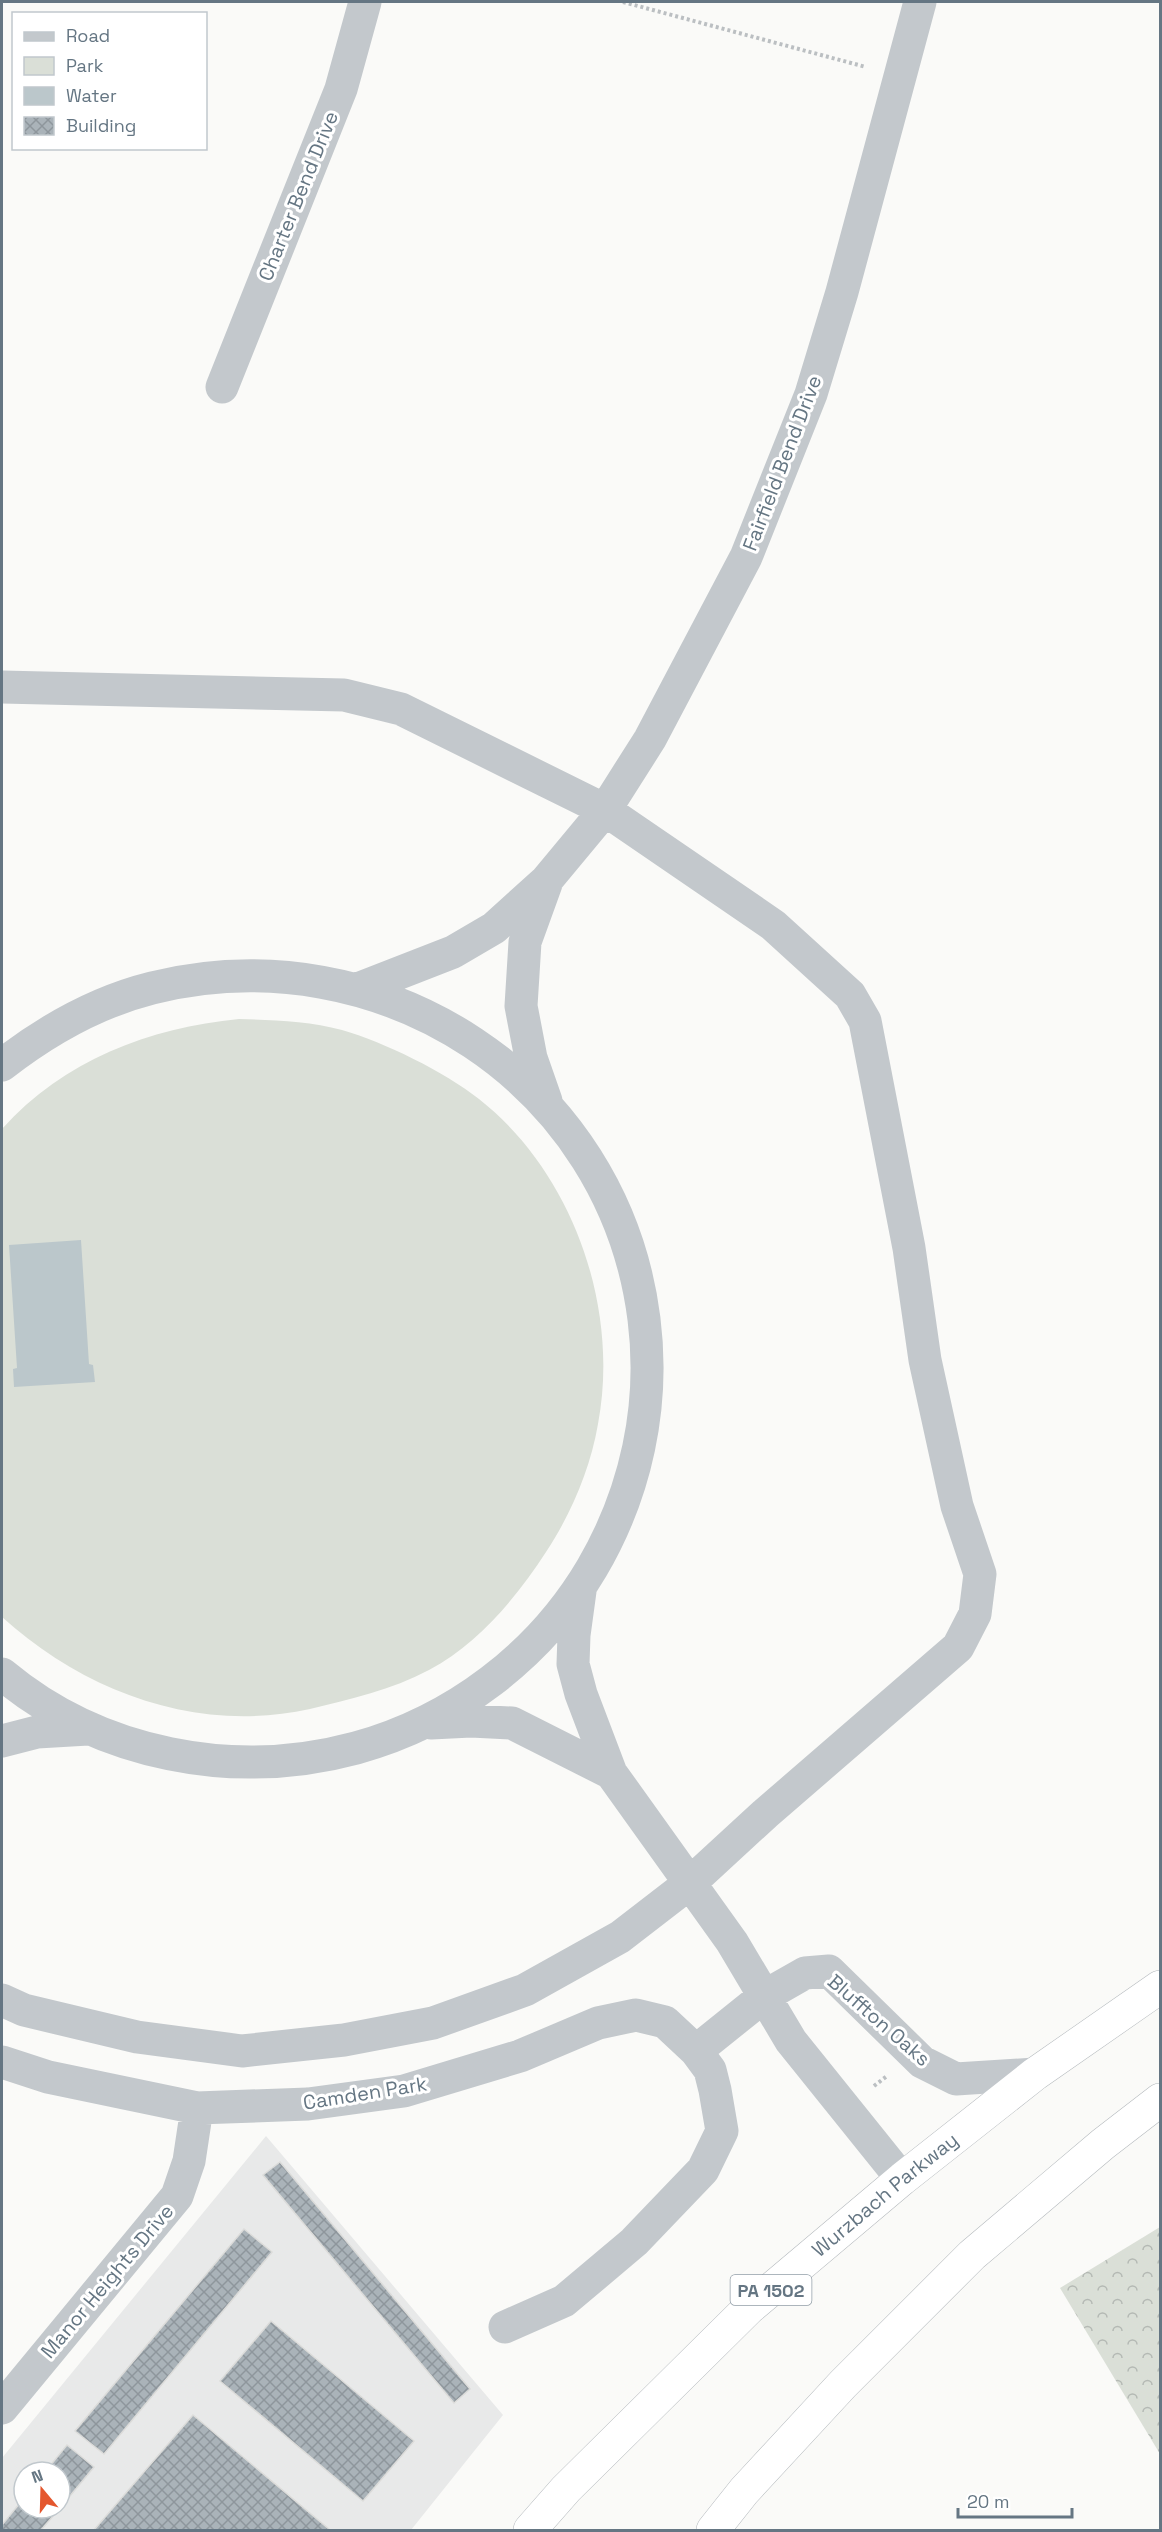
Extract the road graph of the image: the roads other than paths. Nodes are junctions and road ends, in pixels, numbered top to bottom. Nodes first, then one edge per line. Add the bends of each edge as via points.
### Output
1 (365, 2) edge
2 (920, 2) edge
3 (222, 387) dead end
4 (2, 687) edge
5 (604, 810) junction
6 (546, 881) junction
7 (358, 989) junction
8 (2, 1065) edge
9 (547, 1106) junction
10 (581, 1587) junction
11 (2, 1674) edge
12 (423, 1724) junction
13 (90, 1729) junction
14 (2, 1741) edge
15 (611, 1773) junction
16 (696, 1891) junction
17 (1161, 1987) edge
18 (763, 1997) junction
19 (2, 2000) edge
20 (696, 2051) junction
21 (2, 2062) edge
22 (1035, 2074) junction
23 (1161, 2100) edge
24 (196, 2108) junction
25 (902, 2179) junction
26 (505, 2327) dead end
27 (2, 2408) edge
28 (530, 2530) edge
29 (713, 2530) edge

1 - 3 street, Charter Bend Drive via 341,89
2 - 5 street, Fairfield Bend Drive via 811,394 750,546 650,739
4 - 5 street via 344,695 402,709
5 - 6 street, Fairfield Bend Drive
5 - 16 street via 773,925 850,995 865,1021 909,1248 925,1360 957,1506 980,1574 975,1614 958,1647 765,1814
6 - 7 street, Fairfield Bend Drive via 494,928 453,952
6 - 9 street, Fairfield Bend Drive via 525,942 521,1006 531,1058
7 - 8 street, Fairfield Bend Drive via 274,975 189,980 107,1002 32,1042
7 - 9 street, Fairfield Bend Drive via 411,1007 461,1033 507,1067
9 - 10 street, Fairfield Bend Drive via 586,1158 617,1214 632,1255 647,1340 648,1384 634,1469 603,1550
10 - 12 street, Fairfield Bend Drive via 556,1621 495,1679
10 - 15 street via 573,1664
11 - 13 street, Fairfield Bend Drive via 53,1710
12 - 13 street, Fairfield Bend Drive via 330,1755 281,1762 184,1757 136,1746
12 - 15 street via 512,1723
13 - 14 street, Fairfield Bend Drive via 37,1732
15 - 16 street
16 - 18 street via 732,1942
16 - 19 street via 525,1990 433,2023 344,2040 242,2051 137,2037 24,2010
17 - 22 highway, Wurzbach Parkway / PA 1502
18 - 20 street
18 - 22 street, Bluffton Oaks via 805,1973 829,1971 922,2062 956,2079
18 - 25 street via 791,2041
20 - 24 street, Camden Park via 665,2022 636,2015 598,2024 520,2056 404,2091 308,2104
20 - 26 street, Camden Park via 710,2070 722,2131 703,2170 634,2242 564,2301
21 - 24 street, Camden Park via 48,2077
22 - 25 highway, Wurzbach Parkway / PA 1502
23 - 29 highway via 972,2255 843,2384
24 - 27 street, Manor Heights Drive via 189,2161 177,2196
25 - 28 highway, Wurzbach Parkway / PA 1502 via 749,2308 566,2489

